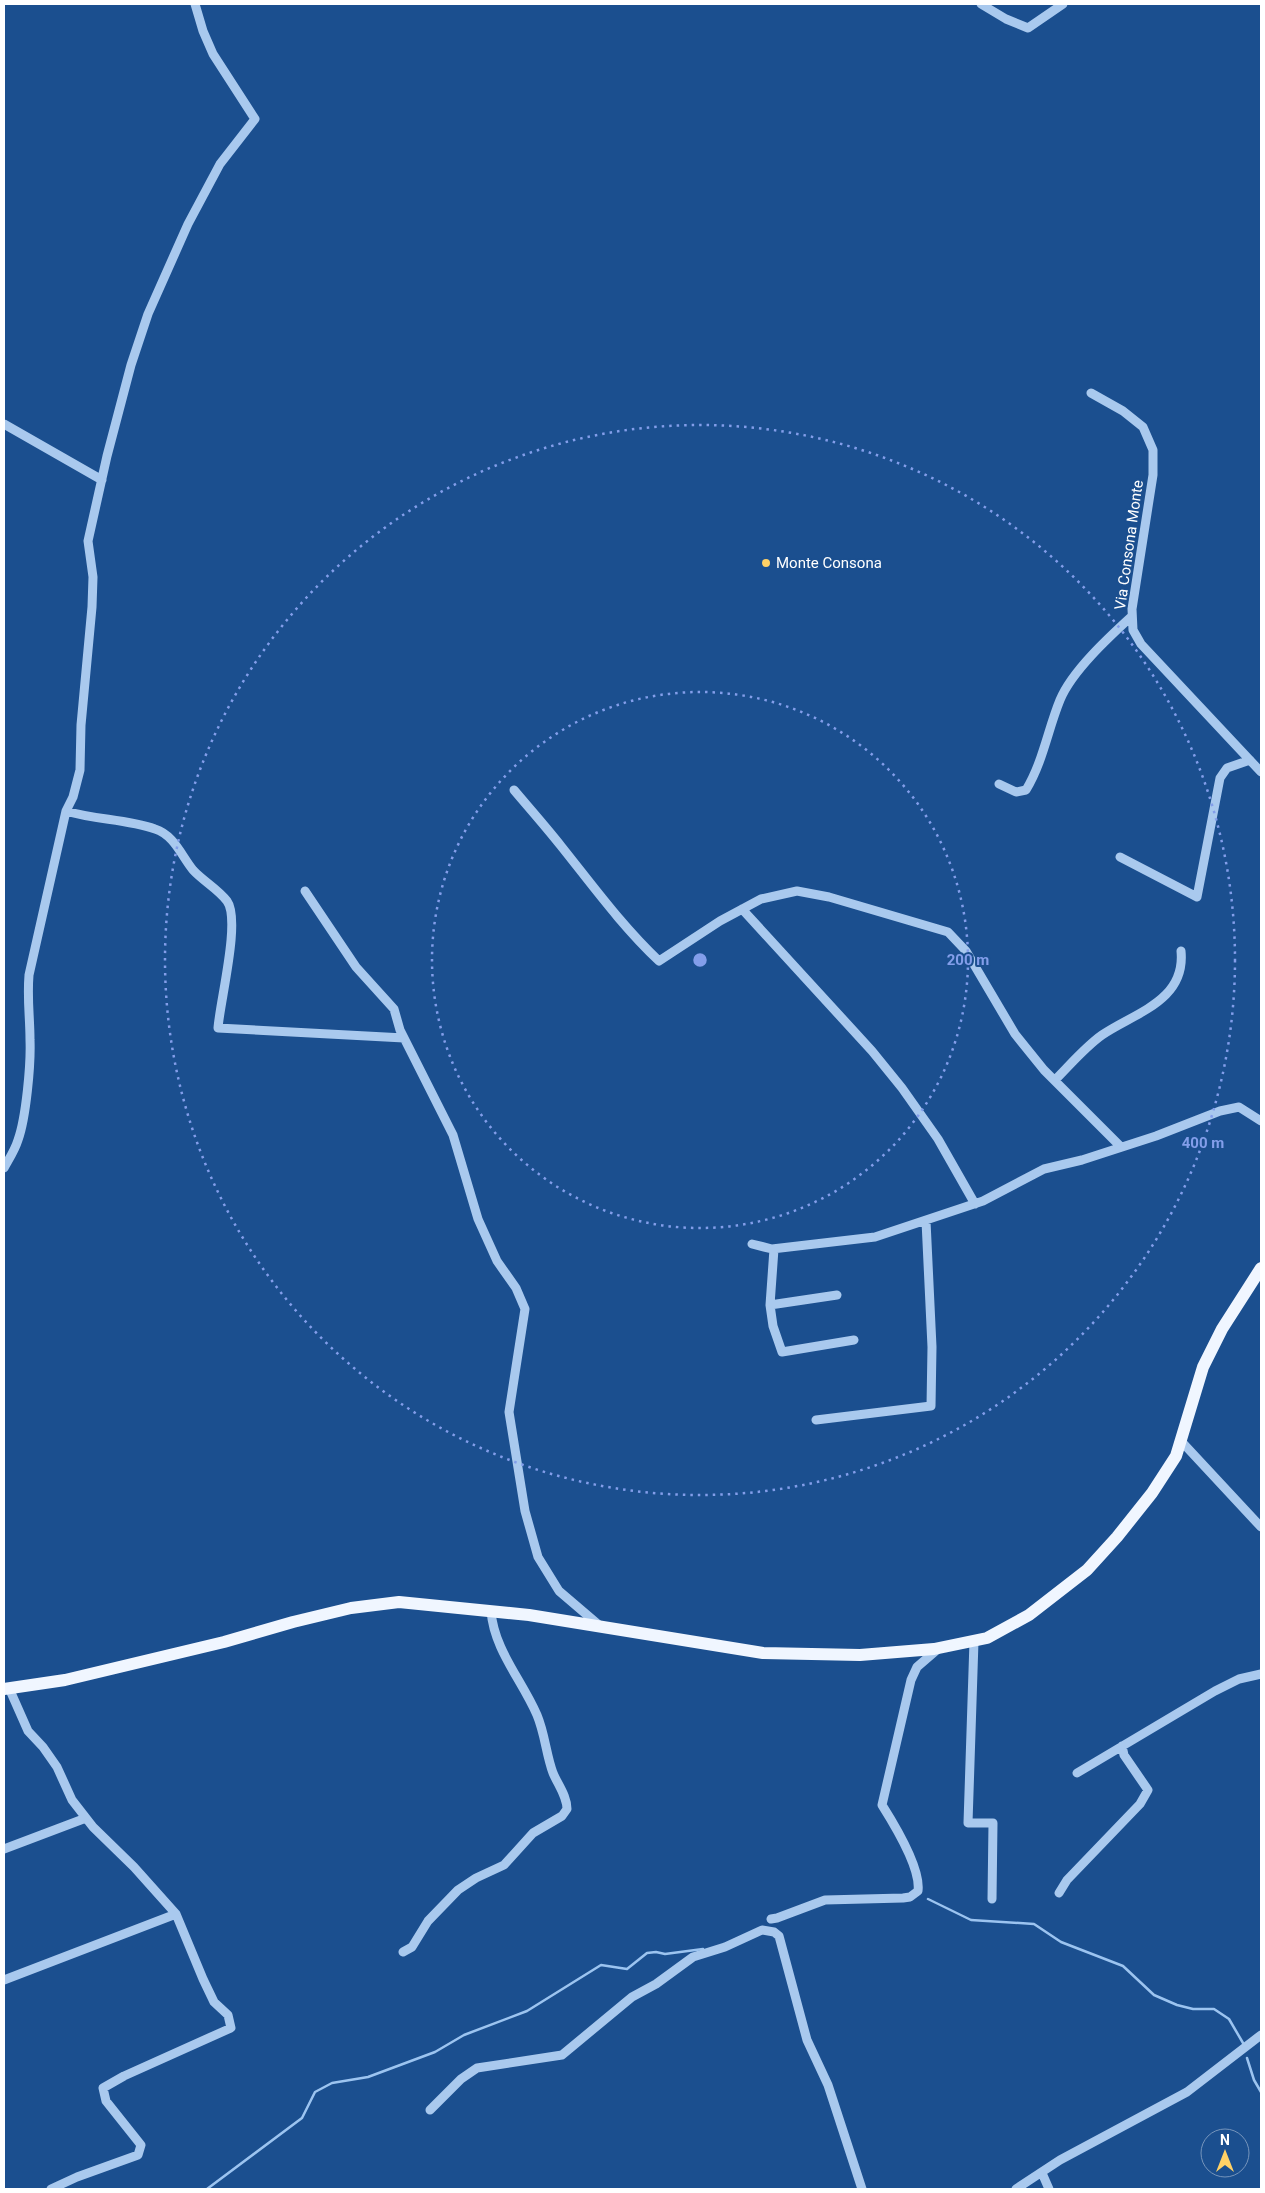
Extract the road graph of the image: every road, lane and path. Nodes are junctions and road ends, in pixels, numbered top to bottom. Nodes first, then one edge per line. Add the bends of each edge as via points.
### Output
1 (195, 4) edge
2 (981, 4) edge
3 (1063, 4) edge
4 (1091, 393) dead end
5 (4, 424) edge
6 (102, 480) junction
7 (1132, 616) junction
8 (1250, 760) junction
9 (1261, 772) edge
10 (999, 784) dead end
11 (514, 790) dead end
12 (66, 812) junction
13 (1120, 857) dead end
14 (305, 891) dead end
15 (742, 910) junction
16 (1181, 951) dead end
17 (404, 1038) junction
18 (1055, 1080) junction
19 (1261, 1121) edge
20 (1121, 1147) junction
21 (4, 1168) edge
22 (975, 1204) junction
23 (926, 1221) junction
24 (752, 1244) dead end
25 (774, 1249) junction
26 (1261, 1268) edge
27 (837, 1296) dead end
28 (770, 1305) junction
29 (854, 1340) dead end
30 (816, 1420) dead end
31 (1181, 1441) junction
32 (1261, 1527) edge
33 (491, 1611) junction
34 (603, 1627) junction
35 (974, 1641) junction
36 (939, 1648) junction
37 (1261, 1674) edge
38 (6, 1689) edge
39 (1122, 1746) junction
40 (1077, 1772) dead end
41 (86, 1818) junction
42 (4, 1850) edge
43 (1059, 1893) dead end
44 (992, 1900) dead end
45 (176, 1914) junction
46 (771, 1919) dead end
47 (403, 1952) dead end
48 (4, 1980) edge
49 (1261, 2035) edge
50 (430, 2110) dead end
51 (1042, 2173) junction
52 (51, 2189) edge
53 (862, 2189) edge
54 (1016, 2189) edge
55 (1049, 2189) edge

1 - 6 street via 213,54 255,119 220,164 148,314 131,365
2 - 3 street via 1028,28
4 - 7 street, Via Consona Monte via 1143,427 1153,450 1153,475
5 - 6 street
6 - 12 street via 88,541 93,578 80,770
7 - 8 street, Via Consona Monte via 1132,630 1141,644
7 - 10 street via 1070,680 1026,790 1016,792
8 - 9 street, Via Consona Monte
8 - 13 street via 1227,768 1220,778 1197,896
11 - 15 street via 595,892 659,961
12 - 17 street via 167,833 194,870 227,900 233,912 218,1028
12 - 21 street via 29,975 30,1060 23,1117 18,1140
14 - 17 street via 356,967 394,1009
15 - 18 street via 761,899 797,891 829,897 948,932 966,951 1015,1034
15 - 22 street via 902,1088 938,1139
16 - 18 street via 1179,974 1162,998 1148,1010 1103,1034
17 - 34 street via 453,1134 478,1219 497,1261 516,1288 525,1309 509,1412 525,1511 538,1557 559,1591
18 - 20 street
19 - 20 street via 1239,1107
20 - 22 street via 1044,1169
22 - 23 street
23 - 25 street via 875,1237
23 - 30 street via 932,1406
24 - 25 street
25 - 28 street
26 - 31 main road via 1222,1329 1203,1367
27 - 28 street
28 - 29 street via 782,1352
31 - 32 street
31 - 35 main road via 1176,1456 1152,1493 1087,1570 1029,1615 987,1638
33 - 34 main road
33 - 38 main road via 399,1602 351,1608 65,1680
33 - 47 street via 493,1629 500,1645 542,1727 553,1772 567,1809 562,1816 533,1833 504,1865 458,1890 428,1921 412,1947
34 - 36 main road via 763,1653 860,1655
35 - 36 main road
35 - 44 street via 968,1823 993,1823
36 - 46 street via 917,1667 911,1680 882,1805 913,1866 918,1891 903,1898 826,1900
37 - 39 street via 1223,1687
38 - 41 street via 28,1731 44,1747 72,1800
39 - 40 street
39 - 43 street via 1124,1755 1148,1790 1147,1795 1067,1880
41 - 42 street
41 - 45 street
45 - 48 street
45 - 52 street via 214,2002 228,2015 231,2028 103,2088 106,2101 141,2145 138,2155
49 - 51 street via 1187,2092 1076,2151
50 - 53 street via 477,2068 562,2055 632,1997 693,1957 755,1932 768,1930 779,1936 807,2040 828,2085
51 - 54 street
51 - 55 street

